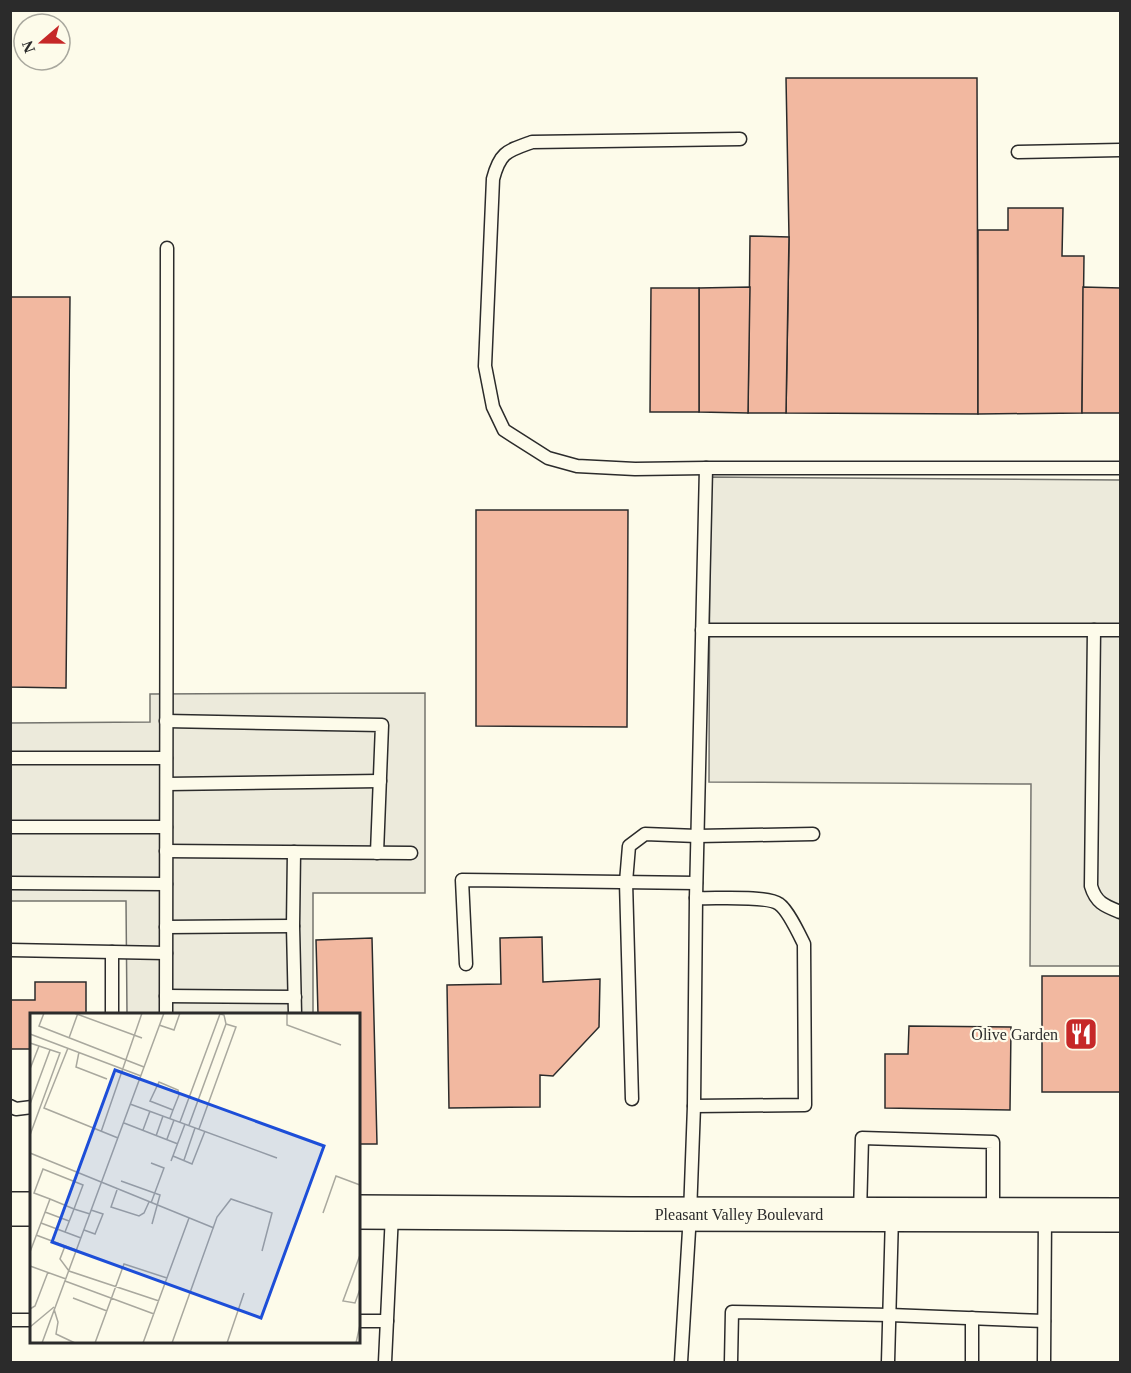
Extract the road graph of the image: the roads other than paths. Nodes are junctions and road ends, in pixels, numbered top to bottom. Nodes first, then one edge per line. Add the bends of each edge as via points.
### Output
1 (740, 140) dead end
2 (1120, 150) edge
3 (1018, 152) dead end
4 (167, 248) dead end
5 (706, 468) junction
6 (1120, 468) edge
7 (702, 630) junction
8 (1094, 630) junction
9 (1120, 630) edge
10 (166, 721) junction
11 (166, 758) junction
12 (10, 759) edge
13 (380, 781) junction
14 (167, 784) junction
15 (10, 826) edge
16 (166, 827) junction
17 (813, 834) dead end
18 (697, 836) junction
19 (166, 851) junction
20 (294, 852) junction
21 (376, 853) junction
22 (411, 853) dead end
23 (626, 882) junction
24 (10, 883) edge
25 (696, 883) junction
26 (166, 884) junction
27 (696, 898) junction
28 (1120, 912) edge
29 (293, 926) junction
30 (166, 927) junction
31 (10, 950) edge
32 (112, 952) junction
33 (166, 952) junction
34 (466, 964) dead end
35 (166, 996) junction
36 (295, 997) junction
37 (112, 1013) edge
38 (166, 1013) edge
39 (295, 1013) edge
40 (632, 1100) dead end
41 (10, 1106) edge
42 (694, 1106) junction
43 (30, 1107) edge
44 (10, 1209) edge
45 (30, 1209) edge
46 (360, 1212) edge
47 (392, 1212) junction
48 (690, 1214) junction
49 (876, 1214) junction
50 (993, 1215) junction
51 (1045, 1215) junction
52 (1120, 1215) edge
53 (890, 1315) junction
54 (972, 1318) junction
55 (10, 1320) edge
56 (30, 1320) edge
57 (360, 1321) edge
58 (387, 1321) junction
59 (1044, 1321) junction
60 (385, 1362) edge
61 (681, 1362) edge
62 (731, 1362) edge
63 (888, 1362) edge
64 (972, 1362) edge
65 (1044, 1362) edge

1 - 5 lane via 532,142 508,151 497,163 493,179 485,366 493,407 504,430 548,458 577,465
2 - 3 lane
4 - 10 lane
5 - 6 lane
5 - 7 lane
7 - 8 lane
7 - 18 lane
8 - 9 lane
8 - 28 lane via 1091,886 1094,896
10 - 11 lane
10 - 13 lane via 382,724
11 - 12 lane
11 - 14 lane
13 - 14 lane
13 - 21 lane
14 - 16 lane
15 - 16 lane
16 - 19 lane
17 - 18 lane
18 - 23 lane via 645,834 629,846
18 - 25 lane
19 - 20 lane
19 - 26 lane
20 - 21 lane
20 - 29 lane
21 - 22 lane
23 - 25 lane
23 - 34 lane via 462,880
23 - 40 lane
24 - 26 lane
25 - 27 lane
26 - 30 lane
27 - 42 lane
27 - 42 lane via 769,900 781,905 796,928 804,944 805,1105
29 - 30 lane
29 - 36 lane
30 - 33 lane
31 - 32 lane
32 - 33 lane
32 - 37 lane
33 - 35 lane
35 - 36 lane
35 - 38 lane
36 - 39 lane
41 - 43 lane
42 - 48 lane
44 - 45 main road
46 - 47 main road, Pleasant Valley Boulevard
47 - 48 main road, Pleasant Valley Boulevard
47 - 58 lane
48 - 49 main road, Pleasant Valley Boulevard
48 - 61 lane
49 - 50 main road, Pleasant Valley Boulevard
49 - 50 lane via 862,1138 993,1142
49 - 53 lane
50 - 51 main road, Pleasant Valley Boulevard
51 - 52 main road, Pleasant Valley Boulevard
51 - 59 lane
53 - 54 lane
53 - 62 lane via 732,1312
53 - 63 lane
54 - 59 lane
54 - 64 lane
55 - 56 lane
57 - 58 lane
58 - 60 lane
59 - 65 lane

